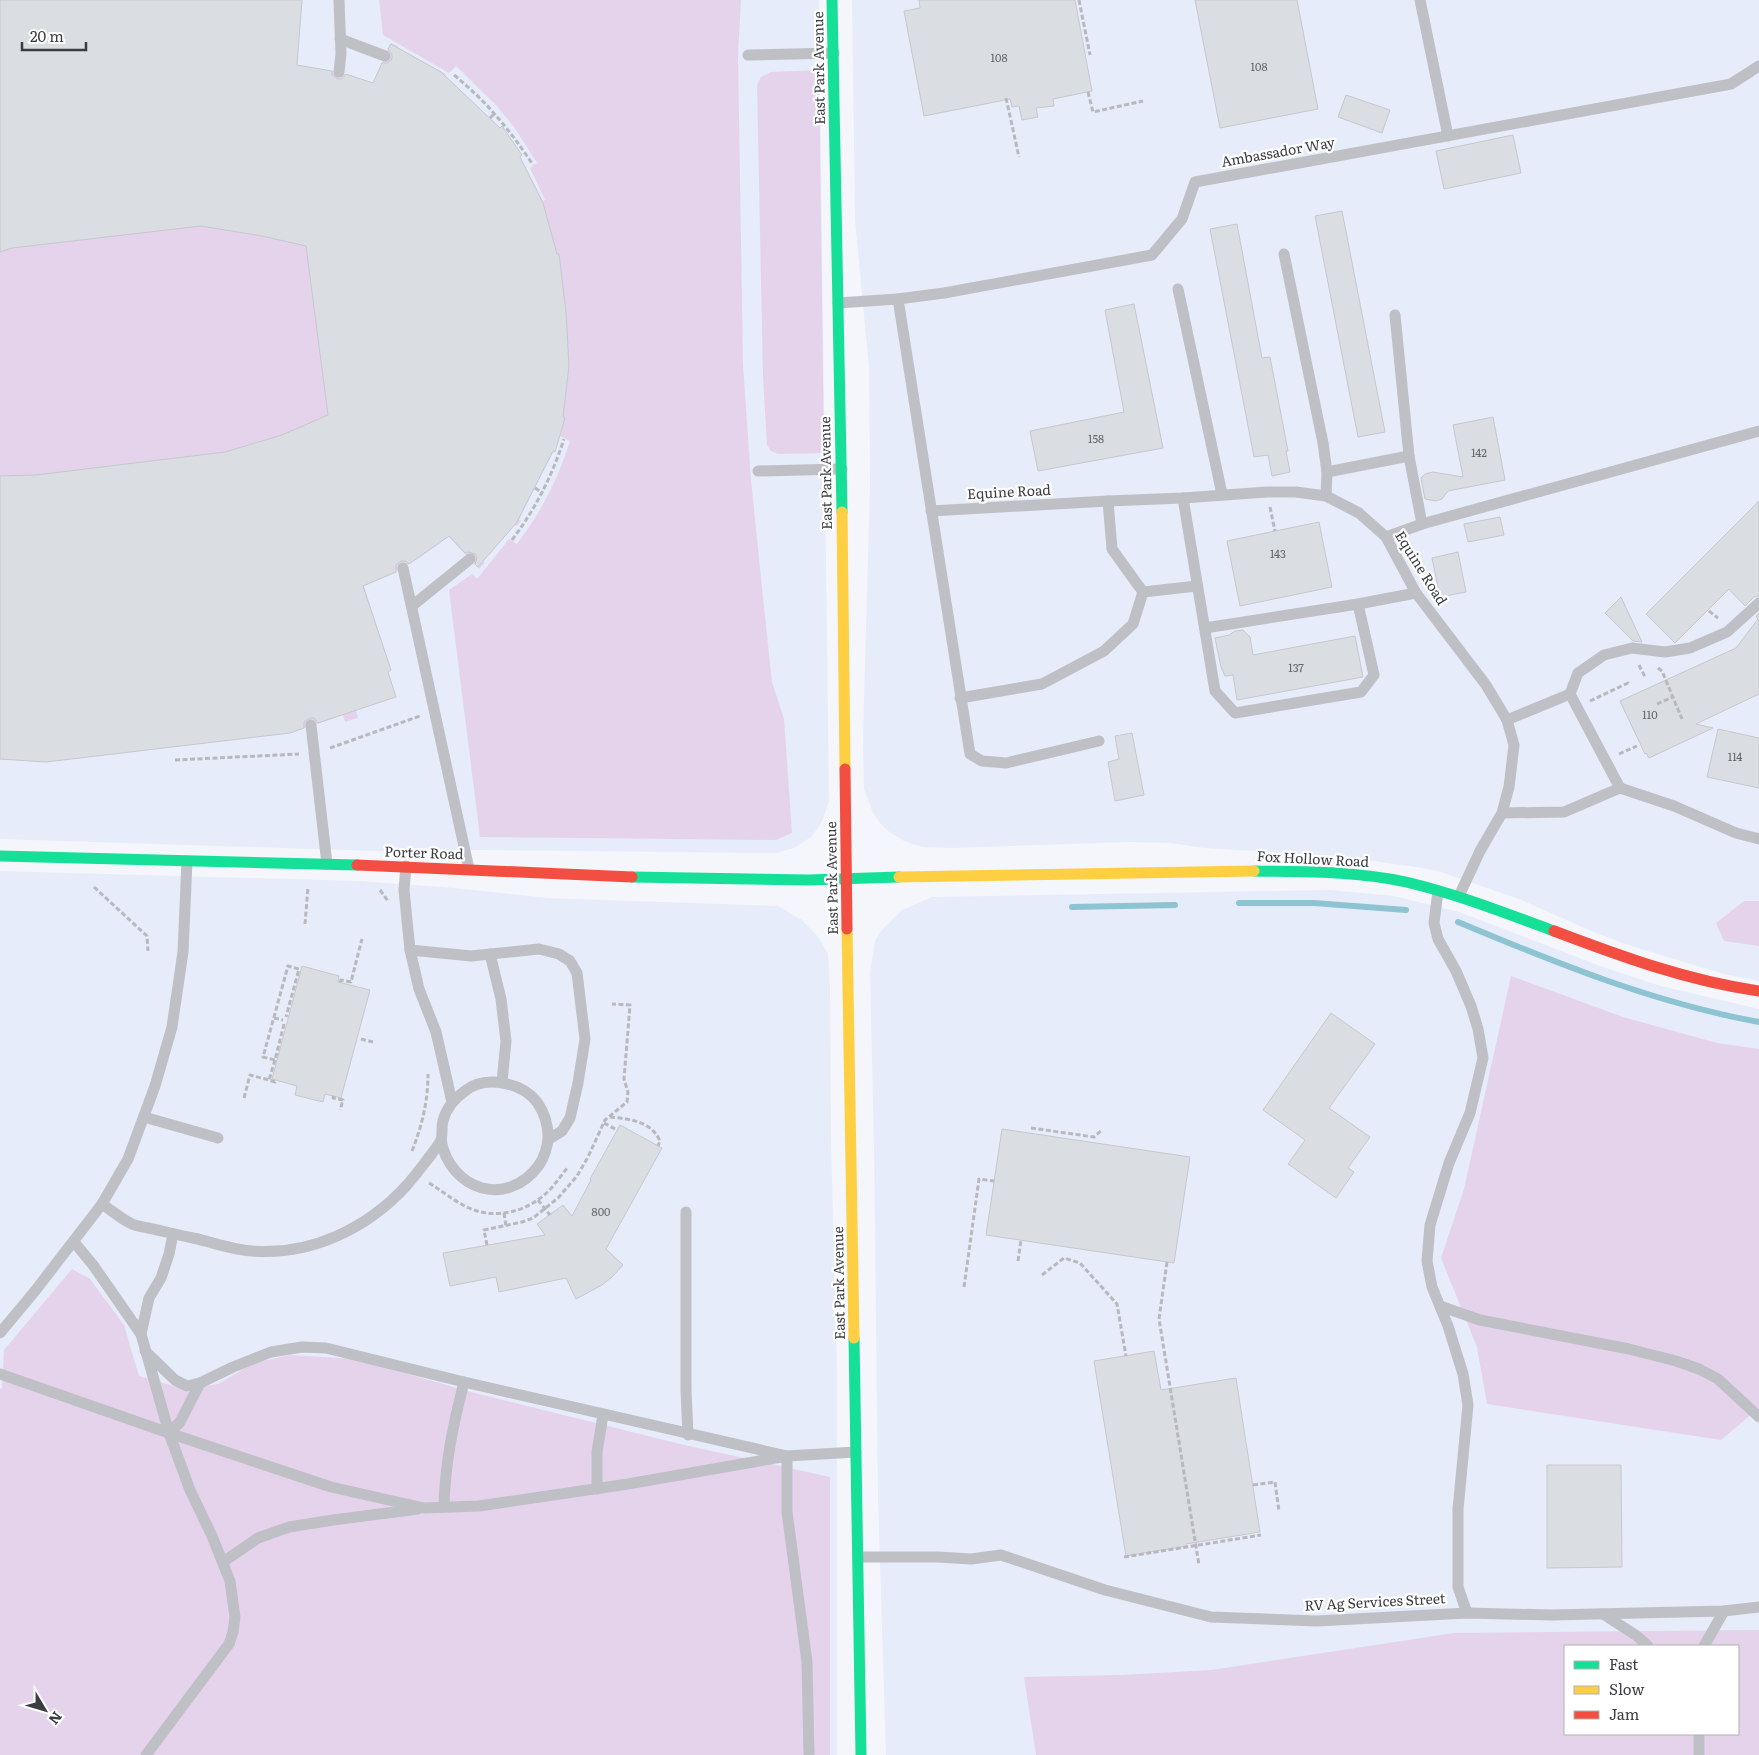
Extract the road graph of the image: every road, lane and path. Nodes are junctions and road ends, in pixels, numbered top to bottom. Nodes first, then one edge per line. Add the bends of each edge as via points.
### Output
1 (339, 0) edge
2 (832, 0) edge
3 (1079, 0) edge
4 (1420, 0) edge
5 (340, 39) junction
6 (834, 53) junction
7 (748, 55) dead end
8 (1090, 55) dead end
9 (385, 56) dead end
10 (1759, 66) edge
11 (339, 72) dead end
12 (454, 75) dead end
13 (1088, 92) dead end
14 (1006, 98) dead end
15 (1143, 101) dead end
16 (495, 113) junction
17 (490, 118) dead end
18 (1448, 136) junction
19 (1018, 157) dead end
20 (533, 165) dead end
21 (1284, 254) dead end
22 (1178, 289) dead end
23 (898, 300) junction
24 (838, 303) junction
25 (1395, 314) dead end
26 (1759, 431) edge
27 (564, 438) dead end
28 (1409, 456) junction
29 (842, 469) junction
30 (758, 471) dead end
31 (1327, 472) junction
32 (535, 488) dead end
33 (1267, 492) junction
34 (544, 493) junction
35 (1222, 494) junction
36 (1326, 496) junction
37 (1183, 498) junction
38 (1108, 501) junction
39 (931, 511) junction
40 (1422, 524) junction
41 (1275, 531) dead end
42 (1386, 537) junction
43 (512, 540) dead end
44 (470, 559) dead end
45 (403, 568) dead end
46 (1197, 586) junction
47 (1143, 592) junction
48 (1416, 593) junction
49 (1759, 603) edge
50 (1358, 604) junction
51 (412, 606) junction
52 (1205, 628) junction
53 (1656, 666) dead end
54 (1640, 667) dead end
55 (1645, 678) dead end
56 (1629, 685) dead end
57 (1570, 694) junction
58 (1673, 697) junction
59 (960, 698) junction
60 (1657, 704) dead end
61 (1577, 708) junction
62 (435, 711) junction
63 (1682, 719) dead end
64 (1507, 720) junction
65 (311, 725) dead end
66 (1099, 741) dead end
67 (315, 754) junction
68 (175, 760) dead end
69 (1620, 788) junction
70 (1502, 813) junction
71 (1759, 839) edge
72 (0, 856) edge
73 (187, 861) junction
74 (327, 865) junction
75 (406, 866) junction
76 (469, 869) junction
77 (848, 879) junction
78 (309, 884) dead end
79 (94, 887) dead end
80 (1438, 890) junction
81 (1459, 896) junction
82 (305, 924) dead end
83 (362, 938) dead end
84 (410, 950) junction
85 (148, 951) dead end
86 (490, 954) junction
87 (340, 982) dead end
88 (1759, 991) edge
89 (612, 1004) dead end
90 (286, 1017) dead end
91 (274, 1018) junction
92 (361, 1039) dead end
93 (373, 1042) dead end
94 (275, 1060) junction
95 (269, 1080) junction
96 (276, 1080) dead end
97 (502, 1082) junction
98 (334, 1096) dead end
99 (244, 1098) dead end
100 (452, 1102) junction
101 (340, 1110) dead end
102 (144, 1117) junction
103 (609, 1117) junction
104 (604, 1122) junction
105 (1032, 1128) dead end
106 (617, 1130) dead end
107 (1102, 1130) dead end
108 (218, 1138) dead end
109 (548, 1139) junction
110 (441, 1140) junction
111 (658, 1146) dead end
112 (994, 1182) dead end
113 (538, 1200) dead end
114 (102, 1204) junction
115 (545, 1209) junction
116 (686, 1212) dead end
117 (504, 1213) dead end
118 (550, 1215) dead end
119 (506, 1226) junction
120 (173, 1234) junction
121 (1021, 1240) dead end
122 (74, 1242) junction
123 (487, 1245) dead end
124 (1018, 1261) dead end
125 (1167, 1262) dead end
126 (1042, 1275) dead end
127 (964, 1287) dead end
128 (1440, 1306) junction
129 (0, 1333) edge
130 (141, 1334) junction
131 (144, 1350) junction
132 (1126, 1356) dead end
133 (0, 1374) edge
134 (464, 1382) junction
135 (200, 1384) junction
136 (603, 1415) junction
137 (1759, 1417) edge
138 (169, 1433) junction
139 (688, 1435) junction
140 (856, 1452) junction
141 (787, 1456) junction
142 (1253, 1485) dead end
143 (597, 1489) junction
144 (444, 1507) junction
145 (424, 1508) junction
146 (1279, 1511) dead end
147 (1262, 1535) dead end
148 (1196, 1546) junction
149 (858, 1557) junction
150 (1124, 1557) dead end
151 (223, 1562) junction
152 (1199, 1565) dead end
153 (1759, 1607) edge
154 (1724, 1611) junction
155 (1467, 1613) junction
156 (1603, 1614) junction
157 (1647, 1645) edge
158 (1705, 1645) edge
159 (1699, 1735) edge
160 (146, 1755) edge
161 (809, 1755) edge
162 (861, 1755) edge
163 (1699, 1755) edge

1 - 5 lane
2 - 6 main road, East Park Avenue
3 - 8 path
4 - 18 lane
5 - 9 lane
5 - 11 lane
6 - 7 lane
6 - 24 main road, East Park Avenue
10 - 18 lane, Ambassador Way via 1731,84
12 - 16 path
13 - 15 path via 1093,112
14 - 19 path
16 - 17 path
16 - 20 path
18 - 23 lane, Ambassador Way via 1195,182 1182,219 1152,256
21 - 31 lane
22 - 35 lane
23 - 24 lane, Ambassador Way
23 - 39 lane
24 - 29 main road, East Park Avenue
25 - 28 lane
26 - 40 lane
27 - 34 path
28 - 31 lane
28 - 40 lane
29 - 30 lane
29 - 77 main road, East Park Avenue
31 - 36 lane
32 - 34 path
33 - 35 lane, Equine Road
33 - 36 lane, Equine Road
33 - 41 path
34 - 43 path
35 - 37 lane, Equine Road
36 - 42 lane, Equine Road via 1359,513
37 - 38 lane, Equine Road
37 - 46 lane
38 - 39 lane, Equine Road
38 - 47 lane via 1112,549
39 - 59 lane
40 - 42 lane
42 - 48 lane, Equine Road
44 - 51 lane
45 - 51 lane
46 - 47 lane
46 - 52 lane
47 - 59 lane via 1133,624 1104,651 1042,684
48 - 50 lane
48 - 64 lane, Equine Road via 1486,685
49 - 57 lane via 1727,632 1690,648 1665,652 1632,648 1604,655 1578,673
50 - 52 lane
50 - 52 lane via 1374,675 1361,692 1235,713 1215,691
51 - 62 lane
53 - 58 path via 1662,671
54 - 55 path
56 - 61 path
57 - 61 lane
57 - 64 lane
58 - 60 path
58 - 63 path
59 - 66 lane via 970,754 982,761 1006,763
61 - 69 lane
62 - 67 path
62 - 76 lane
64 - 70 lane, Equine Road via 1514,745
65 - 67 lane
67 - 68 path
67 - 74 lane
69 - 70 lane via 1564,812
69 - 71 lane via 1674,806 1736,834
70 - 81 lane, Equine Road
72 - 73 main road, Porter Road
73 - 74 main road, Porter Road
73 - 102 lane via 183,952 172,1027
74 - 75 main road, Porter Road
75 - 76 main road, Porter Road
75 - 84 lane via 404,890
76 - 77 main road, Porter Road via 708,879
77 - 80 main road, Fox Hollow Road via 1232,870 1375,877
77 - 140 main road, East Park Avenue
78 - 82 path
79 - 85 path via 147,936
80 - 81 main road, Fox Hollow Road
80 - 128 lane via 1434,923 1438,939 1471,1006 1483,1058 1470,1113 1449,1163 1430,1225 1427,1261
81 - 88 main road, Fox Hollow Road via 1631,960
83 - 87 path via 351,982
84 - 86 lane via 471,956
84 - 100 lane via 419,989 436,1032
86 - 97 lane via 501,999 506,1040
86 - 109 lane via 539,949 559,954 570,961 577,973 585,1039 578,1083 570,1118 562,1131
89 - 103 path via 630,1006 624,1079 628,1097 624,1106
90 - 91 path via 299,969 288,966
91 - 94 path via 284,1022
91 - 94 path via 264,1057
92 - 93 path
94 - 95 path
95 - 96 path
95 - 99 path via 250,1075
97 - 100 lane via 485,1083 466,1090
97 - 109 lane via 523,1090 536,1102 546,1120
98 - 101 path via 342,1100
100 - 110 lane via 442,1121
102 - 108 lane
102 - 114 lane via 128,1159
103 - 104 path
103 - 111 path via 633,1120 650,1127 660,1141
104 - 106 path
104 - 115 path via 577,1176
105 - 107 path via 1094,1137
109 - 110 lane via 543,1160 532,1175 518,1185 496,1190 477,1187 455,1172 443,1153
110 - 120 lane via 406,1185 375,1215 352,1230 320,1243 287,1250 252,1251
112 - 127 path via 979,1179
113 - 115 path
114 - 120 lane via 131,1224
114 - 122 lane
115 - 118 path
115 - 119 path via 527,1220
116 - 139 lane
117 - 119 path
119 - 123 path via 484,1230
120 - 130 lane via 161,1278 149,1298
121 - 124 path
122 - 129 lane
122 - 130 lane via 94,1265
125 - 148 path via 1159,1319
126 - 132 path via 1064,1258 1080,1263 1117,1304
128 - 137 lane via 1480,1320 1629,1349 1691,1366 1718,1379
128 - 155 lane via 1463,1374 1468,1405 1458,1519 1458,1587
130 - 131 lane
131 - 135 lane via 175,1380 187,1386
131 - 138 lane
133 - 138 lane
134 - 135 lane via 326,1348 302,1347 271,1352
134 - 136 lane
134 - 144 lane via 450,1439
135 - 138 lane via 180,1422
136 - 139 lane
136 - 143 lane via 597,1452
138 - 145 lane via 331,1487
138 - 151 lane via 190,1490
139 - 141 lane
140 - 141 lane
140 - 149 main road, East Park Avenue
141 - 143 lane
141 - 161 lane via 787,1512 807,1662
142 - 146 path via 1275,1482
143 - 144 lane via 479,1506
144 - 145 lane
145 - 151 lane via 289,1527 258,1538
147 - 148 path
148 - 150 path
148 - 152 path
149 - 155 lane, RV Ag Services Street via 971,1559 1001,1555 1105,1590 1211,1617 1317,1621
149 - 162 main road, East Park Avenue
151 - 160 lane via 230,1581 235,1617 229,1644
153 - 154 lane, RV Ag Services Street
154 - 156 lane, RV Ag Services Street
154 - 158 lane
155 - 156 lane, RV Ag Services Street
156 - 157 lane
159 - 163 lane

